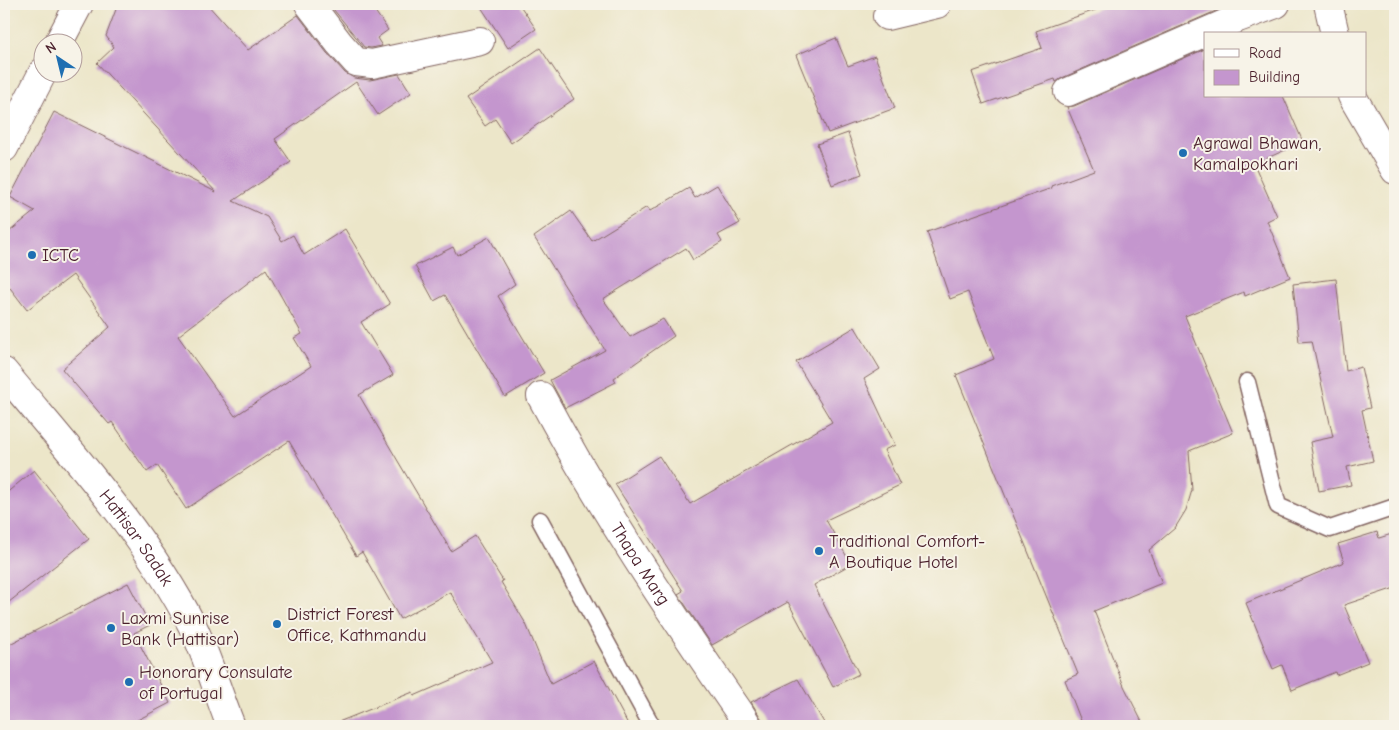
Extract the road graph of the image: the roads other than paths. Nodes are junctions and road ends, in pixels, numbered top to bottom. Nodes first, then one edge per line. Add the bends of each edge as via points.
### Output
1 (79, 4) edge
2 (309, 4) edge
3 (937, 4) edge
4 (1276, 4) edge
5 (1328, 4) edge
6 (887, 16) dead end
7 (64, 32) edge
8 (1206, 32) edge
9 (1335, 32) edge
10 (1204, 33) edge
11 (480, 41) dead end
12 (38, 82) edge
13 (1068, 92) dead end
14 (1353, 98) edge
15 (4, 148) edge
16 (1395, 170) edge
17 (4, 372) edge
18 (1247, 382) dead end
19 (541, 396) dead end
20 (1395, 507) edge
21 (540, 520) dead end
22 (231, 726) edge
23 (652, 726) edge
24 (748, 726) edge

1 - 7 street
2 - 11 street via 356,62 372,64
3 - 6 street
4 - 8 street
5 - 9 street
10 - 13 street
12 - 15 street
14 - 16 street
17 - 22 street, Hattisar Sadak via 101,488 167,582 194,629
18 - 20 lane via 1278,506 1330,529
19 - 24 street, Thapa Marg via 651,584
21 - 23 lane

